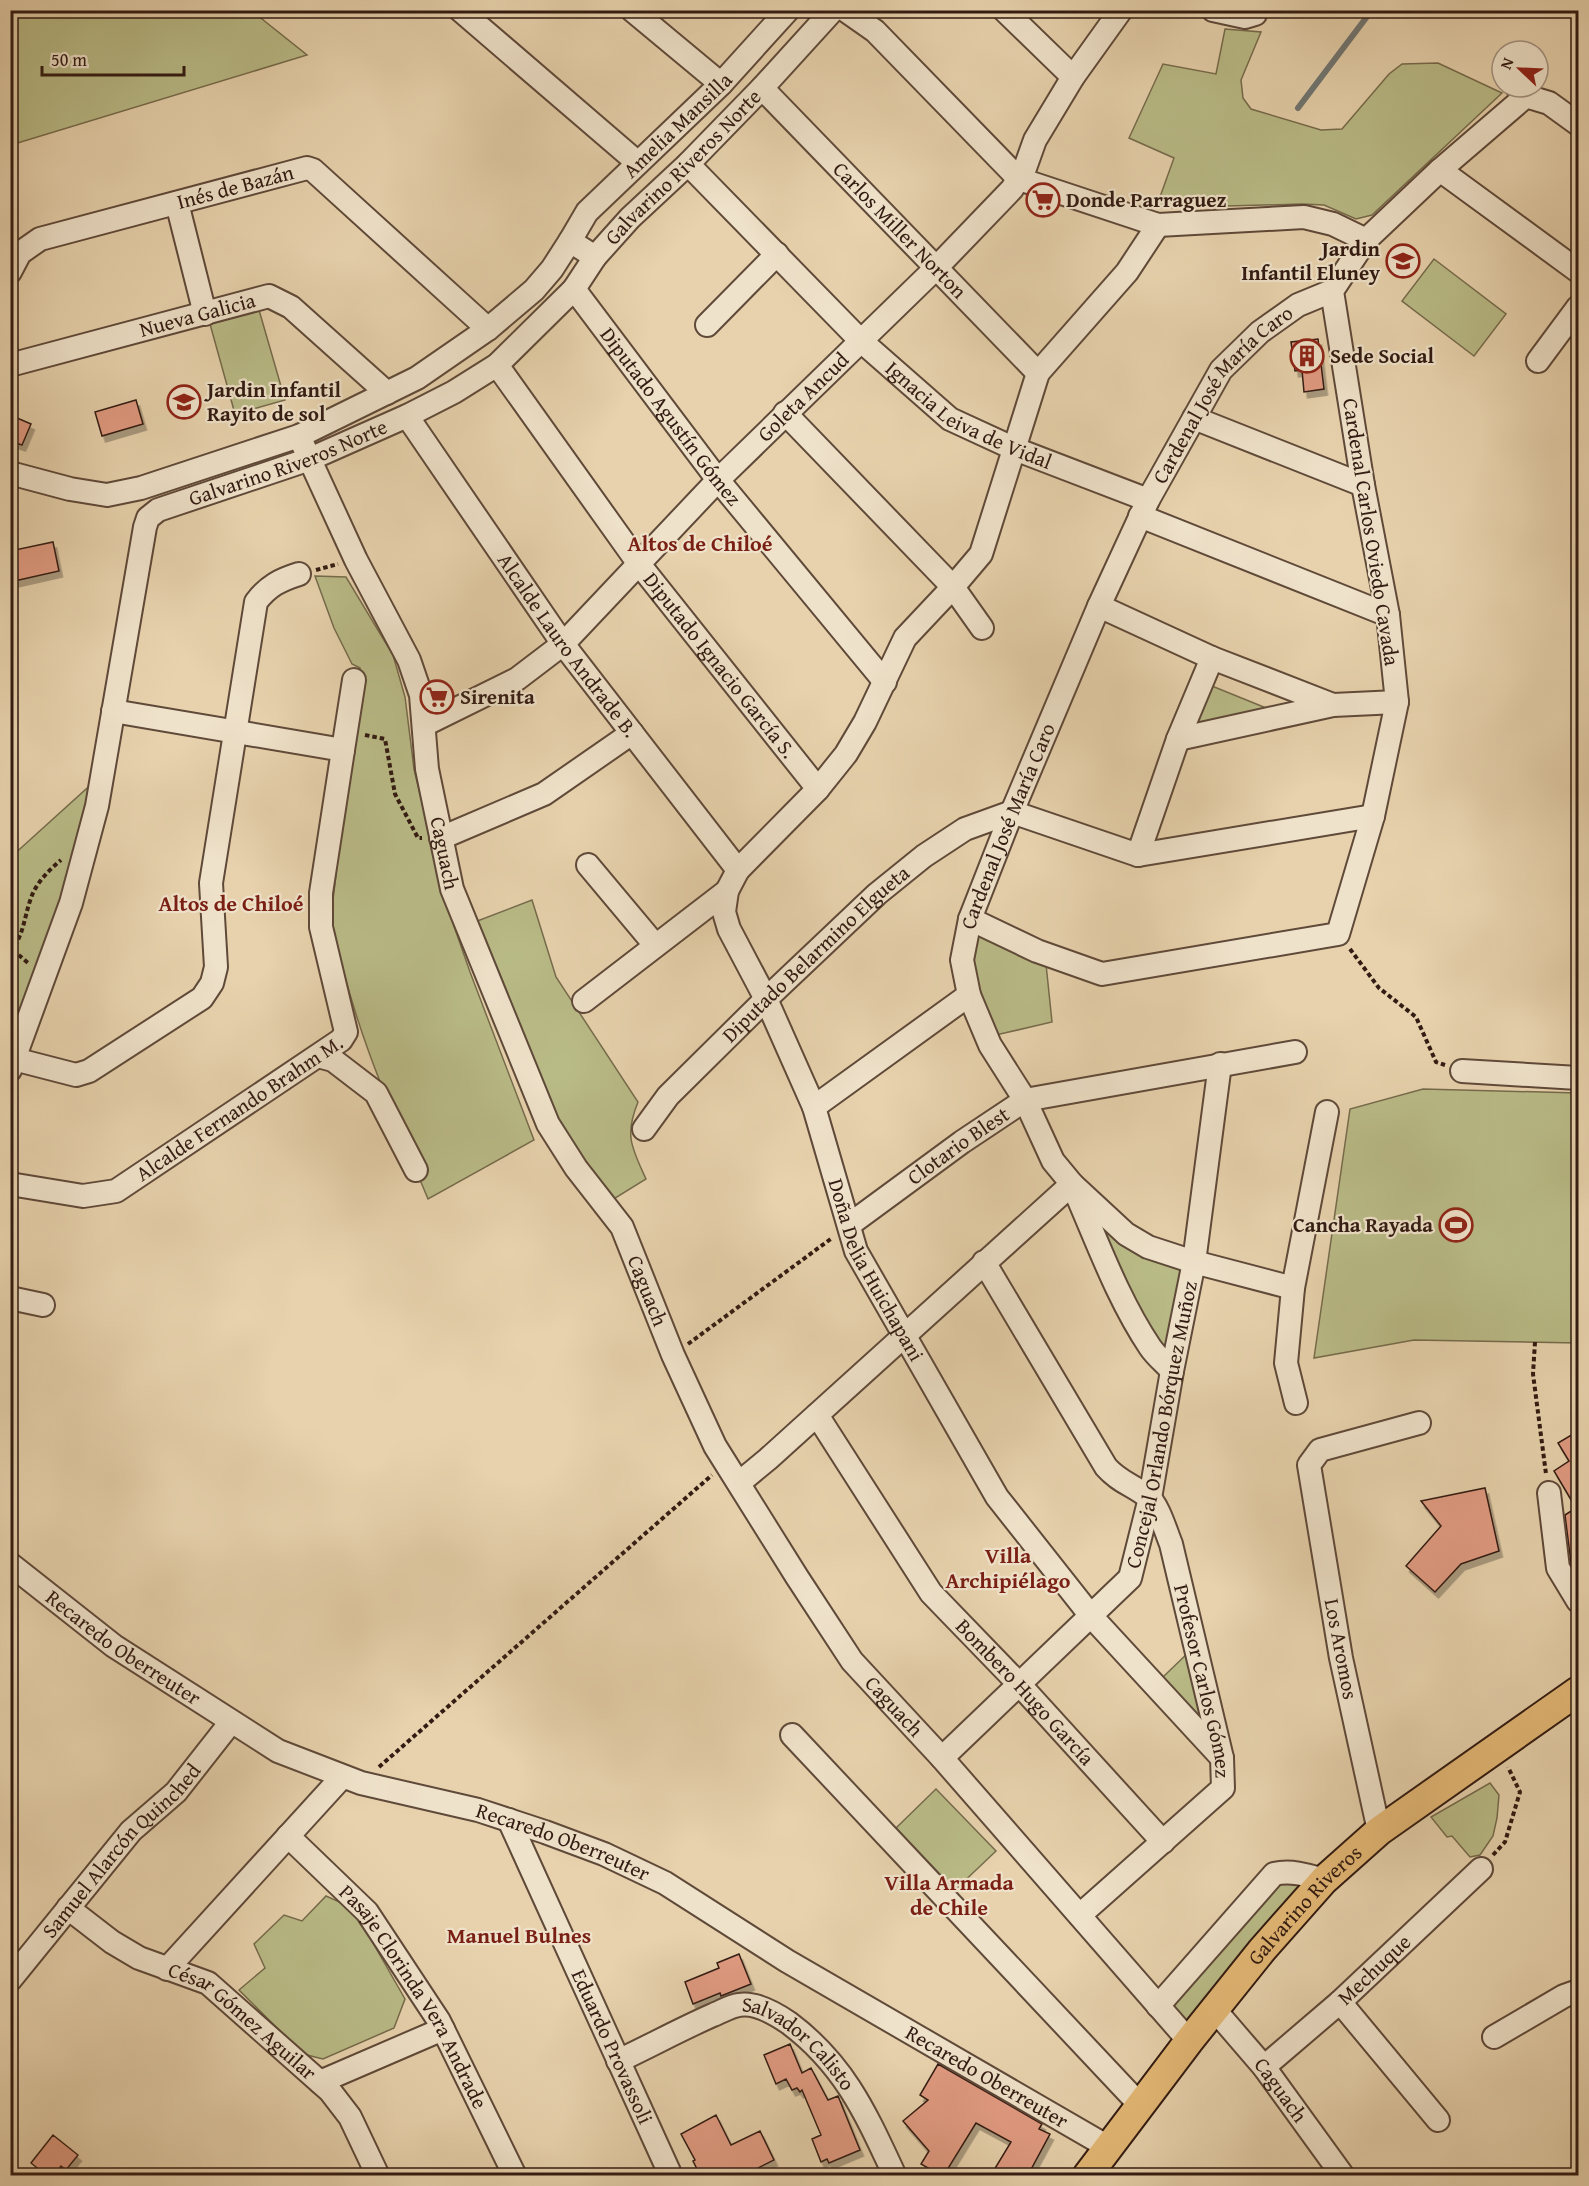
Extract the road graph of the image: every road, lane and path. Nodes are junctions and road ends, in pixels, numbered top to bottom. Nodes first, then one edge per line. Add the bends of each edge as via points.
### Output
1 (460, 10) edge
2 (632, 10) edge
3 (833, 10) edge
4 (845, 10) edge
5 (1004, 10) edge
6 (1121, 10) edge
7 (1213, 10) edge
8 (785, 11) edge
9 (1251, 14) edge
10 (1073, 77) junction
11 (721, 84) junction
12 (762, 88) junction
13 (1515, 99) edge
14 (1539, 99) edge
15 (1576, 117) edge
16 (638, 163) junction
17 (688, 164) junction
18 (1440, 170) junction
19 (1019, 179) junction
20 (177, 203) junction
21 (1158, 225) junction
22 (1366, 240) junction
23 (570, 241) junction
24 (777, 254) junction
25 (595, 257) junction
26 (937, 267) junction
27 (1578, 271) edge
28 (10, 272) edge
29 (574, 289) junction
30 (1332, 291) junction
31 (1578, 307) edge
32 (205, 314) junction
33 (707, 325) dead end
34 (488, 329) junction
35 (860, 340) junction
36 (1538, 361) dead end
37 (10, 365) edge
38 (497, 365) junction
39 (1038, 373) junction
40 (387, 393) junction
41 (785, 413) junction
42 (407, 416) junction
43 (1194, 418) junction
44 (299, 436) junction
45 (1015, 449) junction
46 (310, 459) junction
47 (10, 473) edge
48 (718, 480) junction
49 (1364, 485) junction
50 (1144, 508) junction
51 (356, 560) junction
52 (639, 564) junction
53 (299, 574) joint
54 (953, 587) junction
55 (1099, 606) junction
56 (1388, 615) junction
57 (982, 628) dead end
58 (562, 644) junction
59 (1212, 658) junction
60 (354, 680) dead end
61 (885, 682) junction
62 (1397, 702) junction
63 (1333, 705) junction
64 (113, 711) junction
65 (424, 725) junction
66 (235, 732) junction
67 (632, 733) junction
68 (1178, 739) junction
69 (345, 741) junction
70 (818, 789) junction
71 (1012, 812) junction
72 (1373, 816) junction
73 (441, 838) junction
74 (1138, 855) junction
75 (63, 857) dead end
76 (588, 865) dead end
77 (738, 870) junction
78 (727, 891) junction
79 (970, 919) junction
80 (1338, 934) junction
81 (655, 945) junction
82 (10, 952) edge
83 (969, 996) junction
84 (766, 999) junction
85 (584, 1001) dead end
86 (1295, 1052) dead end
87 (318, 1056) junction
88 (12, 1064) edge
89 (1220, 1064) junction
90 (1462, 1071) joint
91 (1578, 1078) edge
92 (1025, 1100) junction
93 (814, 1107) junction
94 (1327, 1112) dead end
95 (644, 1129) dead end
96 (416, 1170) dead end
97 (10, 1184) edge
98 (1072, 1184) junction
99 (849, 1225) junction
100 (984, 1262) junction
101 (1194, 1263) junction
102 (1293, 1288) junction
103 (10, 1298) edge
104 (43, 1305) dead end
105 (904, 1337) junction
106 (1535, 1342) dead end
107 (673, 1356) junction
108 (1172, 1371) junction
109 (1296, 1403) dead end
110 (818, 1415) junction
111 (1419, 1423) dead end
112 (726, 1463) junction
113 (739, 1484) junction
114 (1549, 1492) joint
115 (1150, 1498) junction
116 (10, 1564) edge
117 (1578, 1601) edge
118 (1091, 1616) junction
119 (1019, 1684) junction
120 (1578, 1692) edge
121 (231, 1722) junction
122 (792, 1735) dead end
123 (1498, 1748) junction
124 (942, 1758) junction
125 (1222, 1758) junction
126 (352, 1780) junction
127 (509, 1820) junction
128 (1379, 1832) junction
129 (288, 1836) junction
130 (1163, 1842) junction
131 (1481, 1869) joint
132 (1324, 1880) junction
133 (68, 1908) junction
134 (1080, 1915) junction
135 (167, 1969) junction
136 (10, 1980) edge
137 (1578, 1991) edge
138 (1340, 2002) junction
139 (1158, 2006) junction
140 (1214, 2009) junction
141 (443, 2029) junction
142 (1494, 2037) dead end
143 (1189, 2041) junction
144 (618, 2061) junction
145 (1264, 2067) junction
146 (320, 2082) junction
147 (1140, 2105) junction
148 (1438, 2120) dead end
149 (1108, 2147) junction
150 (378, 2175) edge
151 (515, 2175) edge
152 (671, 2175) edge
153 (895, 2175) edge
154 (1087, 2175) edge
155 (1343, 2175) edge

1 - 16 street
2 - 11 street
3 - 12 street, Galvarino Riveros Norte
4 - 19 street via 875,31
5 - 10 street
6 - 10 street, Goleta Ancud
7 - 9 street
8 - 11 street, Amelia Mansilla
10 - 19 street, Goleta Ancud via 1035,140
11 - 16 street, Amelia Mansilla
12 - 17 street, Galvarino Riveros Norte
12 - 26 street, Carlos Miller Norton
13 - 18 street
14 - 15 street
16 - 23 street, Amelia Mansilla via 587,212
17 - 24 street, Ignacia Leiva de Vidal
17 - 25 street, Galvarino Riveros Norte
18 - 22 street
18 - 27 street
19 - 21 street
19 - 26 street, Goleta Ancud
20 - 28 street, Inés de Bazán via 40,239 20,253
20 - 32 street
20 - 34 street, Inés de Bazán via 307,168 313,170
21 - 22 street via 1304,217 1333,224
21 - 39 street via 1127,272
22 - 30 street
23 - 25 street
23 - 34 street, Amelia Mansilla via 534,290
24 - 33 street
24 - 35 street, Ignacia Leiva de Vidal
25 - 29 street, Galvarino Riveros Norte
26 - 35 street, Goleta Ancud
26 - 39 street, Carlos Miller Norton
29 - 38 street, Galvarino Riveros Norte
29 - 48 street, Diputado Agustín Gómez
30 - 43 street, Cardenal José María Caro via 1298,305 1260,332 1221,370
30 - 49 street, Cardenal Carlos Oviedo Cavada
31 - 36 street
32 - 37 street, Nueva Galicia
32 - 40 street, Nueva Galicia via 269,296 291,307
34 - 40 street, Amelia Mansilla via 417,378
35 - 41 street, Goleta Ancud
35 - 45 street, Ignacia Leiva de Vidal via 950,419
38 - 42 street, Galvarino Riveros Norte
38 - 52 street, Diputado Ignacio García S.
39 - 45 street
40 - 44 street, Amelia Mansilla
41 - 48 street, Goleta Ancud
41 - 54 street
42 - 46 street, Galvarino Riveros Norte
42 - 58 street, Alcalde Lauro Andrade B.
43 - 49 street
43 - 50 street, Cardenal José María Caro
44 - 46 street, Caguach
44 - 47 street, Amelia Mansilla via 141,488 107,495
45 - 50 street, Ignacia Leiva de Vidal
45 - 54 street via 981,554
46 - 51 street, Caguach
46 - 64 street, Galvarino Riveros Norte via 158,510 148,518
48 - 52 street, Goleta Ancud
48 - 61 street, Diputado Agustín Gómez
49 - 56 street, Cardenal Carlos Oviedo Cavada
50 - 55 street, Cardenal José María Caro
50 - 56 street, Ignacia Leiva de Vidal
51 - 53 path
51 - 65 street, Caguach via 409,660 421,695
52 - 58 street, Goleta Ancud
52 - 70 street, Diputado Ignacio García S.
53 - 66 street via 278,581 256,602
54 - 57 street
54 - 61 street via 905,638
55 - 59 street
55 - 71 street, Cardenal José María Caro
56 - 62 street, Cardenal Carlos Oviedo Cavada
58 - 65 street, Goleta Ancud via 517,679
58 - 67 street, Alcalde Lauro Andrade B.
59 - 63 street
59 - 68 street
60 - 69 street
61 - 70 street via 846,754
62 - 63 street
62 - 72 street, Cardenal Carlos Oviedo Cavada
63 - 68 street
64 - 66 street
64 - 88 street, Galvarino Riveros Norte via 97,806 71,903
65 - 73 street, Caguach via 427,768
66 - 69 street
66 - 88 street via 211,884 216,967 202,998 89,1071 76,1075
67 - 73 street via 544,794
67 - 77 street, Alcalde Lauro Andrade B.
68 - 74 street
69 - 73 path via 385,739 395,794 418,838
69 - 87 street, Alcalde Fernando Brahm M. via 321,893 321,927 346,1032
70 - 77 street
71 - 74 street
71 - 79 street, Cardenal José María Caro
71 - 84 street, Diputado Belarmino Elgueta via 965,829 924,856 877,894
72 - 74 street
72 - 80 street, Cardenal Carlos Oviedo Cavada
73 - 107 street, Caguach via 452,889 548,1124 622,1227
75 - 82 path via 37,885 20,937
76 - 81 street
77 - 78 street
78 - 81 street
78 - 84 street, Doña Delia Huichapani via 724,912 729,929
79 - 80 street via 1037,951 1102,974
79 - 83 street, Cardenal José María Caro via 962,960
80 - 90 path via 1379,988 1416,1017 1436,1062
81 - 85 street
83 - 92 street, Cardenal José María Caro via 990,1045
83 - 93 street
84 - 93 street, Doña Delia Huichapani
84 - 95 street, Diputado Belarmino Elgueta via 668,1096
86 - 89 street, Clotario Blest
87 - 96 street via 333,1060 376,1093
87 - 97 street, Alcalde Fernando Brahm M. via 116,1191 82,1196
89 - 92 street, Clotario Blest
89 - 101 street, Concejal Orlando Bórquez Muñoz
90 - 91 street
92 - 98 street, Cardenal José María Caro via 1053,1161
92 - 99 street, Clotario Blest
93 - 99 street, Doña Delia Huichapani
94 - 102 street
98 - 100 street
98 - 101 street, Cardenal José María Caro via 1126,1234 1148,1247
98 - 108 street via 1118,1289 1151,1349
99 - 105 street, Doña Delia Huichapani via 856,1251
99 - 107 path
100 - 105 street
100 - 115 street via 1106,1467 1120,1481
101 - 102 street, Cardenal José María Caro
101 - 108 street, Concejal Orlando Bórquez Muñoz
102 - 109 street via 1286,1363
103 - 104 street
105 - 110 street
105 - 118 street, Doña Delia Huichapani via 997,1497
106 - 114 path via 1533,1374
107 - 112 street, Caguach
108 - 115 street, Concejal Orlando Bórquez Muñoz
110 - 113 street
110 - 119 street, Bombero Hugo García via 931,1593
111 - 128 street, Los Aromos via 1320,1450 1309,1465 1341,1658
112 - 113 street, Caguach
112 - 126 path
113 - 124 street, Caguach via 852,1661
114 - 117 street via 1558,1568
115 - 118 street, Concejal Orlando Bórquez Muñoz via 1130,1578
115 - 125 street, Profesor Carlos Gómez via 1171,1544
116 - 121 street, Recaredo Oberreuter via 114,1646
118 - 119 street, Concejal Orlando Bórquez Muñoz
118 - 125 street, Doña Delia Huichapani
119 - 124 street, Concejal Orlando Bórquez Muñoz
119 - 130 street, Bombero Hugo García
120 - 123 main road, Galvarino Riveros
121 - 126 street, Recaredo Oberreuter via 278,1751
121 - 133 street, Samuel Alarcón Quinched via 176,1792 131,1831
122 - 147 street
123 - 128 main road, Galvarino Riveros
123 - 131 path via 1520,1792 1504,1842
124 - 134 street, Caguach
125 - 130 street, Profesor Carlos Gómez via 1223,1788
126 - 127 street, Recaredo Oberreuter
126 - 129 street
127 - 144 street, Eduardo Provassoli
127 - 149 street, Recaredo Oberreuter via 604,1854 665,1883 787,1961
128 - 132 main road, Galvarino Riveros
129 - 135 street
129 - 141 street, Pasaje Clorinda Vera Andrade via 368,1912
130 - 134 street, Profesor Carlos Gómez
131 - 138 street, Mechuque
132 - 139 street via 1297,1873 1274,1874
132 - 140 main road, Galvarino Riveros
133 - 135 street, César Gómez Aguilar via 112,1942
133 - 136 street, Samuel Alarcón Quinched
134 - 139 street, Caguach
135 - 146 street, César Gómez Aguilar via 208,1983
137 - 142 street
138 - 145 street, Mechuque
138 - 148 street
139 - 143 street, Caguach
140 - 143 main road, Galvarino Riveros
140 - 145 street, Caguach
141 - 146 street
141 - 151 street, Pasaje Clorinda Vera Andrade
143 - 147 main road, Galvarino Riveros
144 - 152 street, Eduardo Provassoli
144 - 153 street, Salvador Calisto via 739,2005 778,2015 811,2040 839,2071 864,2109
145 - 155 street, Caguach
146 - 150 street, César Gómez Aguilar via 350,2117
147 - 149 main road, Galvarino Riveros
149 - 154 main road, Galvarino Riveros

